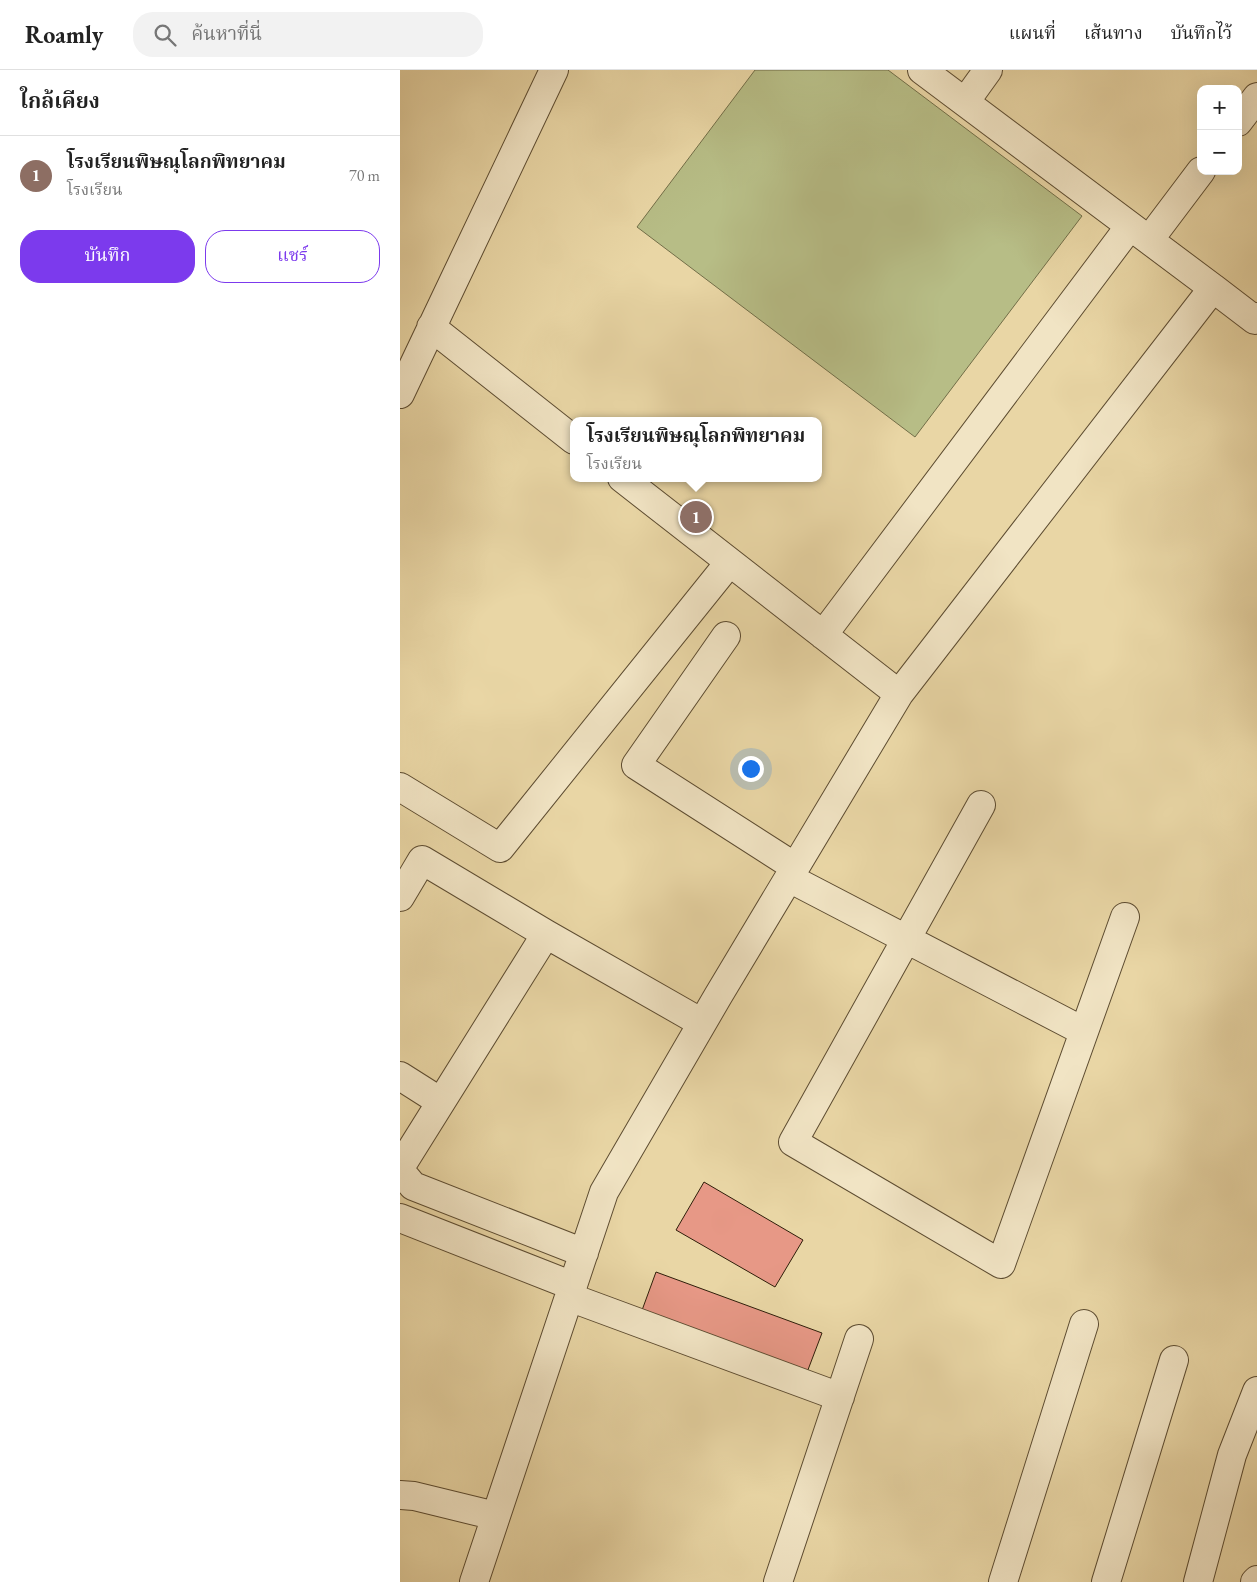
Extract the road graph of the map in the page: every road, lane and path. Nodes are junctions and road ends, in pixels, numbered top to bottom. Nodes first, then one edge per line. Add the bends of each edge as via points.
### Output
1 (554, 70) edge
2 (922, 70) edge
3 (988, 70) edge
4 (1257, 97) edge
5 (964, 102) junction
6 (1242, 117) edge
7 (1197, 175) edge
8 (1139, 233) junction
9 (1213, 288) junction
10 (1257, 317) edge
11 (431, 327) junction
12 (400, 394) edge
13 (570, 437) edge
14 (627, 482) edge
15 (729, 563) junction
16 (823, 635) junction
17 (726, 636) dead end
18 (899, 694) junction
19 (400, 787) edge
20 (981, 805) dead end
21 (792, 872) junction
22 (400, 897) edge
23 (1125, 917) dead end
24 (546, 934) junction
25 (906, 939) junction
26 (702, 1023) junction
27 (1083, 1031) junction
28 (400, 1076) edge
29 (441, 1102) junction
30 (400, 1218) edge
31 (584, 1253) junction
32 (571, 1292) junction
33 (1084, 1324) dead end
34 (860, 1338) dead end
35 (1174, 1360) dead end
36 (1257, 1391) edge
37 (840, 1396) junction
38 (400, 1495) edge
39 (496, 1516) junction
40 (474, 1582) edge
41 (778, 1582) edge
42 (1003, 1582) edge
43 (1106, 1582) edge
44 (1198, 1582) edge

1 - 11 street
2 - 5 street
3 - 5 street
4 - 6 street
5 - 8 street
7 - 8 street
8 - 9 street
8 - 16 street
9 - 10 street via 1254,320
9 - 18 street
11 - 12 street
11 - 13 street
14 - 15 street
15 - 16 street
15 - 19 street via 500,848
16 - 18 street
17 - 21 street via 636,766
18 - 21 street
20 - 25 street
21 - 25 street
21 - 26 street
22 - 24 street via 422,860
23 - 27 street
24 - 26 street
24 - 29 street
25 - 27 street
25 - 27 street via 793,1142 1001,1264
26 - 31 street via 604,1192
28 - 29 street
29 - 31 street via 402,1166 406,1179 422,1190
30 - 32 street
31 - 32 street
32 - 37 street
32 - 39 street
33 - 42 street
34 - 37 street
35 - 43 street
36 - 44 street via 1232,1456
37 - 41 street
38 - 39 street
39 - 40 street

